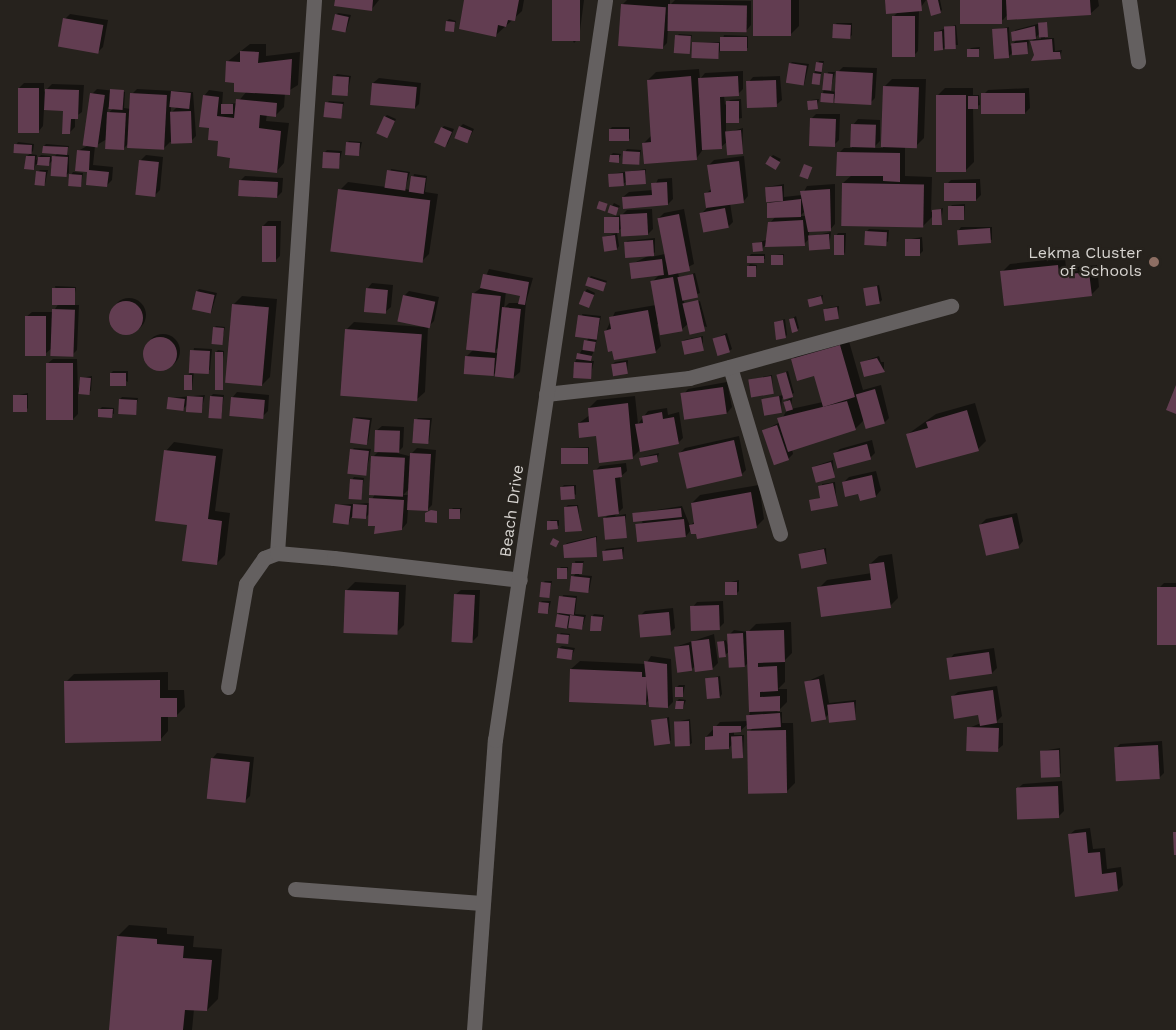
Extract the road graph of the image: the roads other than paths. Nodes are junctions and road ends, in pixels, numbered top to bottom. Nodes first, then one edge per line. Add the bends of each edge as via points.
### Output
1 (314, 0) edge
2 (605, 0) edge
3 (1129, 0) edge
4 (1138, 61) dead end
5 (951, 306) dead end
6 (730, 368) junction
7 (546, 394) junction
8 (780, 534) dead end
9 (277, 553) junction
10 (520, 580) junction
11 (228, 687) dead end
12 (295, 889) dead end
13 (481, 903) junction
14 (474, 1030) edge

1 - 9 street
2 - 7 street, Beach Drive
3 - 4 street
5 - 6 street
6 - 7 street via 689,378
6 - 8 street
7 - 10 street, Beach Drive
9 - 10 street
9 - 11 street via 259,563 246,584
10 - 13 street, Beach Drive via 495,740
12 - 13 street
13 - 14 street, Beach Drive

